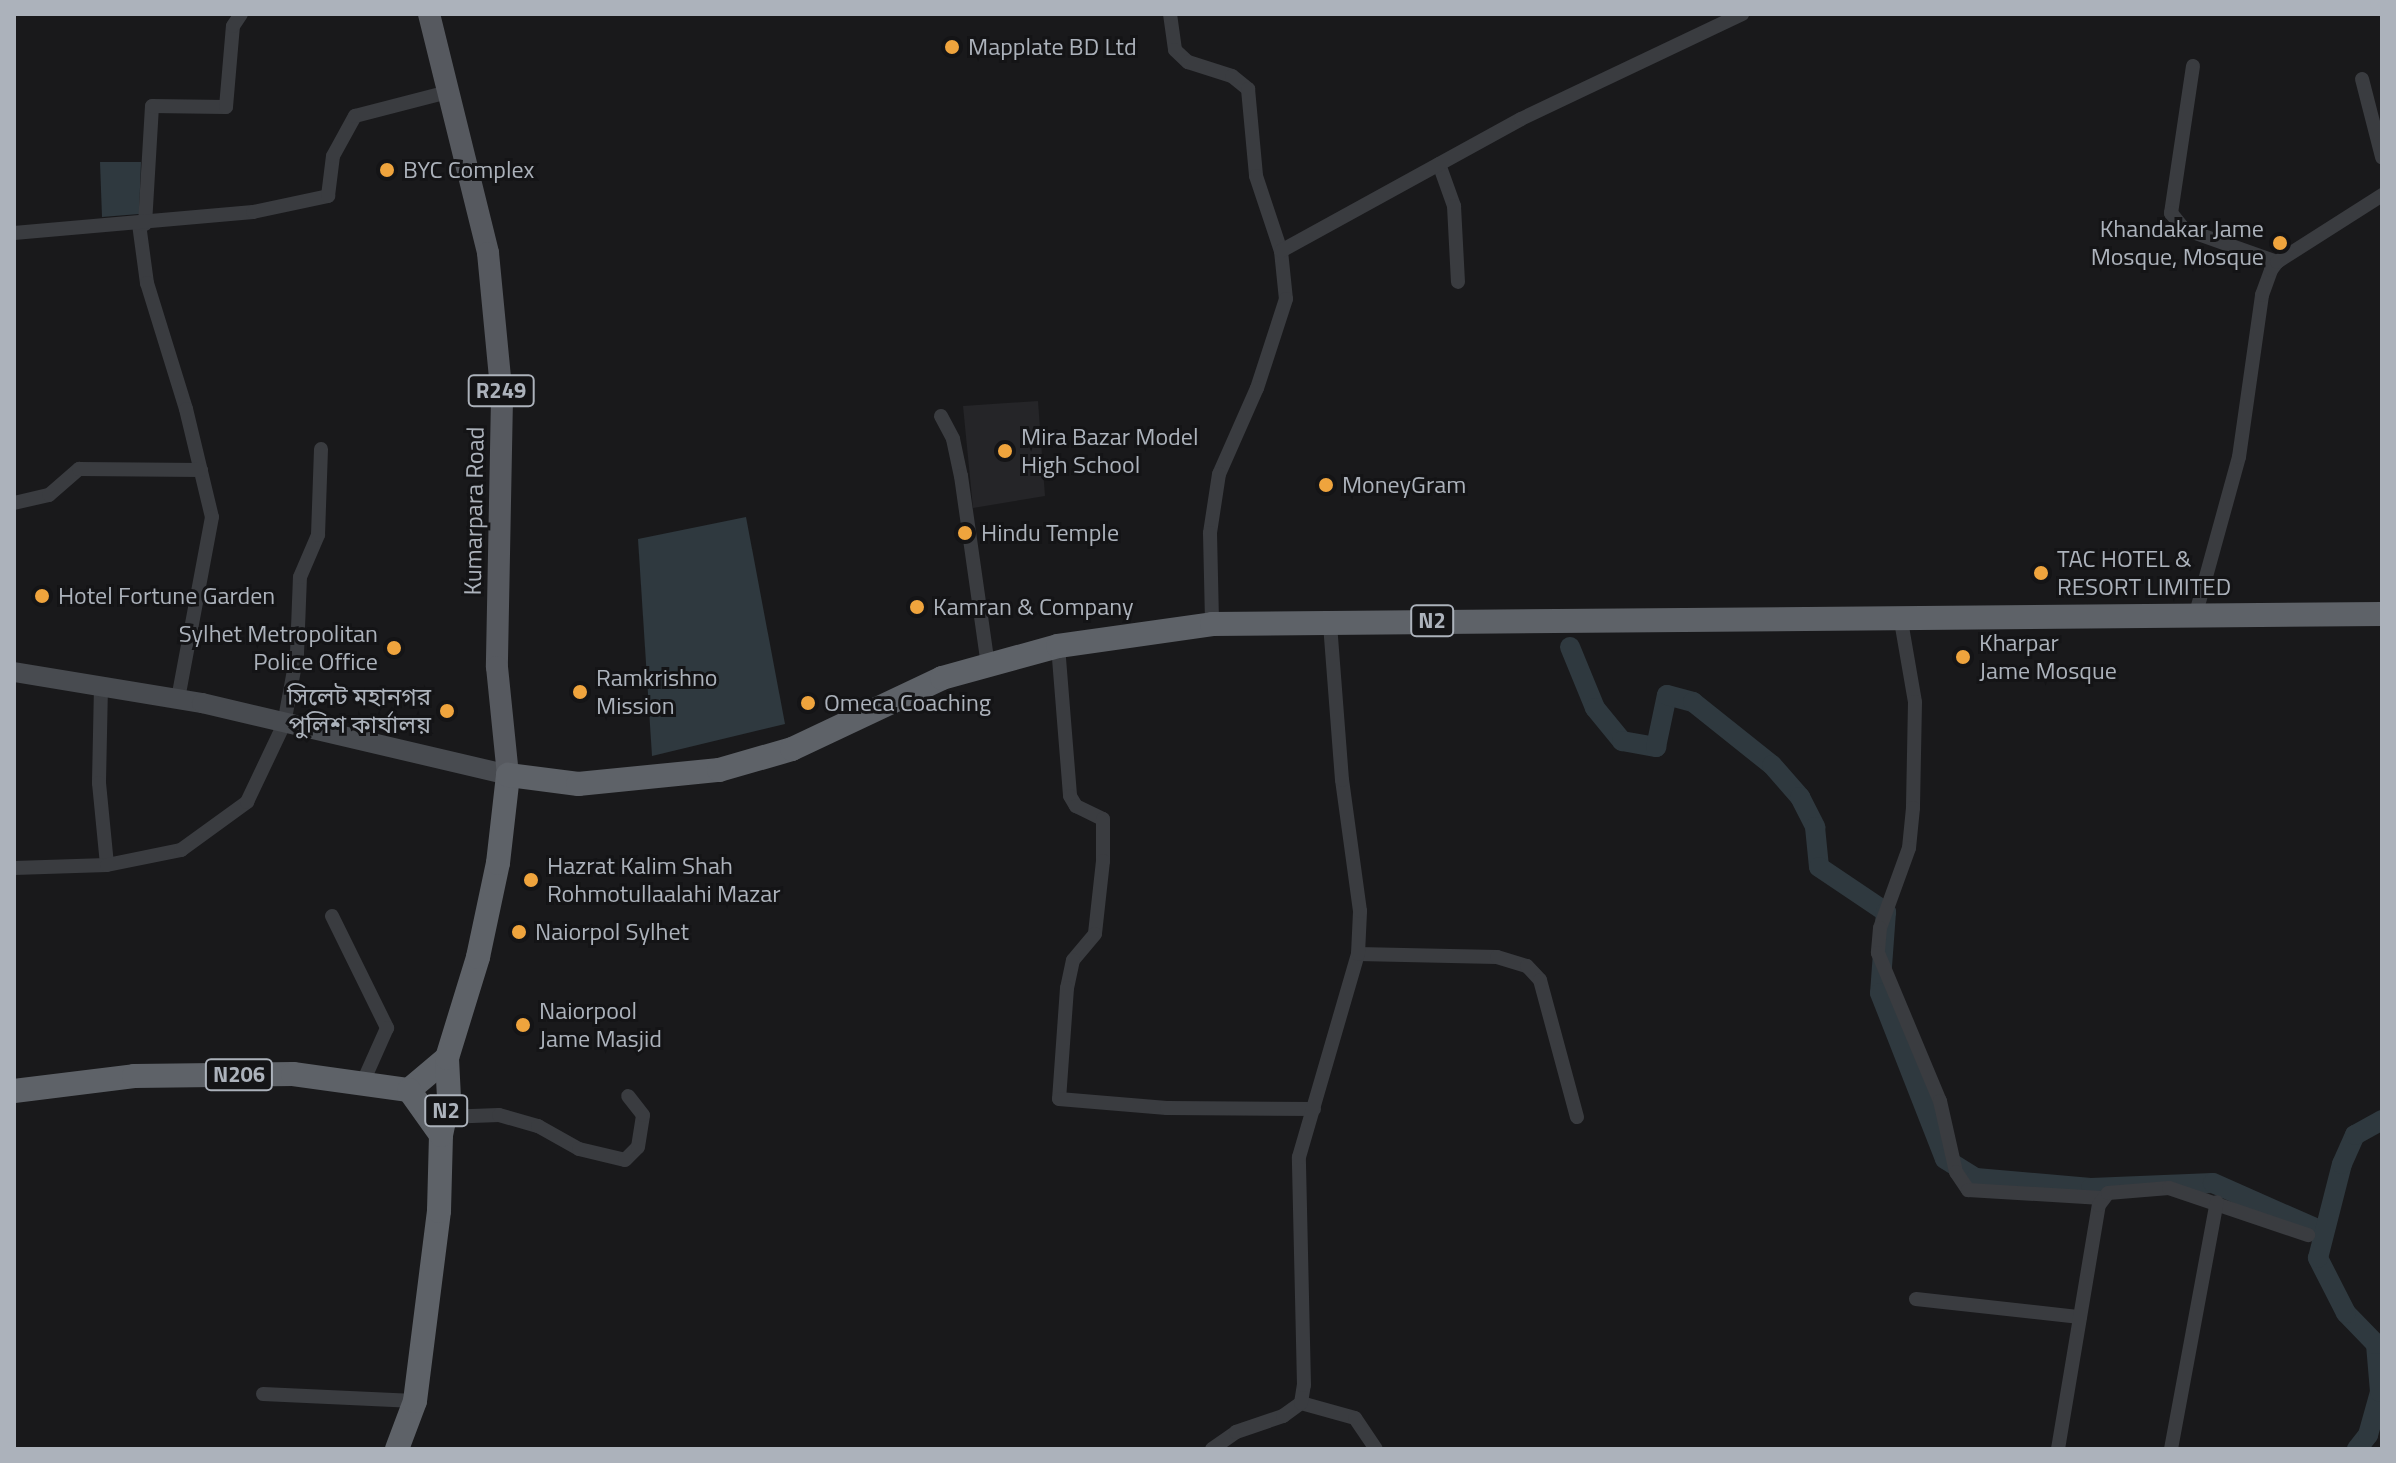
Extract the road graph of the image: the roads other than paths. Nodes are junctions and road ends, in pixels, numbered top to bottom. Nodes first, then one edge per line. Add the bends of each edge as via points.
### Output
1 (241, 14) edge
2 (429, 14) edge
3 (1170, 14) edge
4 (1742, 14) edge
5 (2193, 66) dead end
6 (2362, 79) dead end
7 (448, 92) junction
8 (2382, 157) edge
9 (1439, 164) junction
10 (2382, 195) edge
11 (142, 224) junction
12 (14, 233) edge
13 (1281, 251) junction
14 (2277, 262) junction
15 (1458, 282) dead end
16 (941, 416) dead end
17 (321, 449) dead end
18 (201, 470) junction
19 (14, 503) edge
20 (2196, 613) junction
21 (2382, 614) edge
22 (1901, 621) junction
23 (1212, 624) junction
24 (1330, 624) junction
25 (1058, 646) junction
26 (988, 665) junction
27 (14, 672) edge
28 (101, 686) junction
29 (178, 699) junction
30 (284, 724) junction
31 (508, 775) junction
32 (107, 865) junction
33 (14, 868) edge
34 (332, 916) dead end
35 (1358, 954) junction
36 (447, 1058) junction
37 (363, 1082) junction
38 (409, 1090) junction
39 (14, 1091) edge
40 (628, 1096) dead end
41 (1314, 1109) junction
42 (1577, 1117) dead end
43 (443, 1126) junction
44 (2102, 1198) junction
45 (2217, 1202) junction
46 (2308, 1235) dead end
47 (1916, 1299) dead end
48 (2080, 1317) junction
49 (263, 1394) dead end
50 (415, 1401) junction
51 (1301, 1403) junction
52 (397, 1449) edge
53 (1212, 1449) edge
54 (1376, 1449) edge
55 (2058, 1449) edge
56 (2171, 1449) edge

1 - 11 street via 233,26 226,107 152,106
2 - 7 main road, Kumarpara Road / R249
3 - 13 street via 1175,50 1181,56 1232,76 1248,89 1256,176
4 - 9 street
5 - 14 street via 2171,213 2184,229
6 - 8 street
7 - 11 street via 355,116 333,156 328,196 253,212
7 - 31 main road, Kumarpara Road / R249 via 488,253 502,398 497,667
9 - 13 street
9 - 15 street via 1454,206
10 - 14 street
11 - 12 street
11 - 18 street via 147,283
13 - 23 street via 1286,299 1257,388 1219,474 1210,533
14 - 20 street via 2262,295 2239,457
16 - 26 street via 953,439 961,476
17 - 30 street via 318,535 300,577 297,654
18 - 19 street via 79,469 49,495
18 - 29 street via 212,517
20 - 21 highway, N2
20 - 22 highway, N2
22 - 24 highway, N2
22 - 44 street via 1915,702 1913,808 1909,848 1880,928 1878,953 1940,1101 1956,1172 1968,1190
23 - 24 highway, N2
23 - 25 highway, N2
24 - 35 street via 1342,780 1360,911
25 - 26 highway, N2
25 - 41 street via 1070,796 1076,806 1103,819 1095,934 1073,960 1059,1099 1167,1108
26 - 31 highway, N2 via 942,678 792,749 719,770 578,784
27 - 28 main road
28 - 29 main road
28 - 32 street via 99,783
29 - 30 main road
30 - 31 main road
30 - 32 street via 247,802 229,819 181,850
31 - 36 highway, N2 via 481,944
32 - 33 street
34 - 37 street via 387,1028
35 - 41 street
35 - 42 street via 1497,957 1527,966 1540,980
36 - 38 highway
36 - 43 highway, N2
37 - 38 highway, N206
37 - 39 highway, N206 via 293,1074 134,1076
38 - 43 highway
40 - 43 street via 643,1115 638,1147 625,1160 579,1149 538,1126 499,1115
41 - 51 street via 1299,1157
43 - 50 highway, N2 via 439,1211
44 - 45 street via 2108,1193 2169,1188
44 - 48 street
45 - 46 street
45 - 56 street
47 - 48 street
48 - 55 street
49 - 50 street
50 - 52 highway, N2
51 - 53 street
51 - 54 street via 1355,1418

